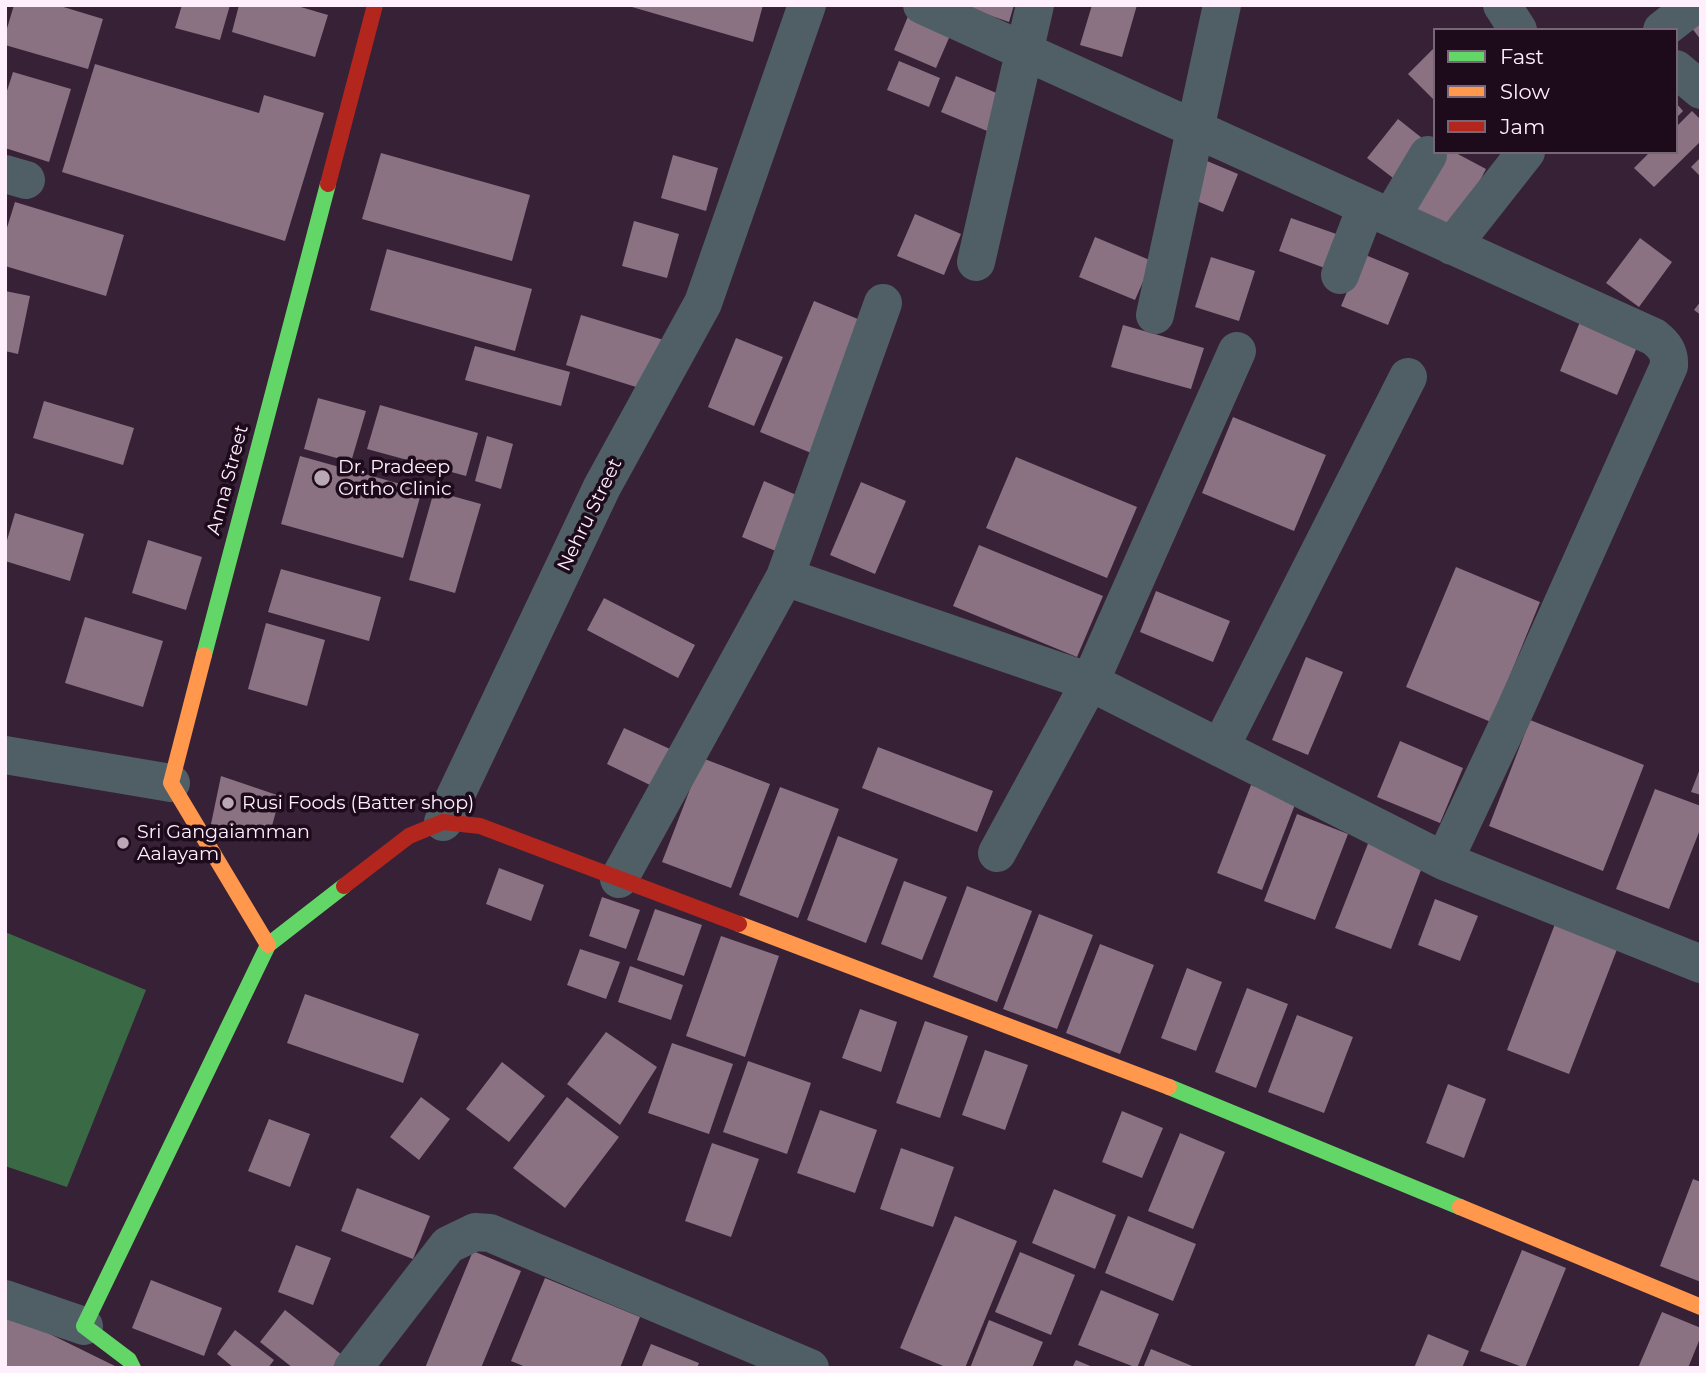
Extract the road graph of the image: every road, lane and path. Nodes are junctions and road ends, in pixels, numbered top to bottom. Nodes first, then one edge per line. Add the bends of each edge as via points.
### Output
1 (375, 5) edge
2 (807, 5) edge
3 (922, 5) edge
4 (1035, 5) edge
5 (1222, 5) edge
6 (1502, 5) edge
7 (1694, 5) edge
8 (1517, 28) edge
9 (1665, 28) edge
10 (1025, 53) junction
11 (1678, 71) edge
12 (1701, 90) edge
13 (1196, 131) junction
14 (1524, 154) edge
15 (1428, 155) dead end
16 (1378, 212) junction
17 (1452, 246) junction
18 (976, 262) dead end
19 (1340, 275) dead end
20 (883, 303) dead end
21 (1155, 315) dead end
22 (1237, 351) dead end
23 (1408, 377) dead end
24 (785, 577) junction
25 (1090, 682) junction
26 (1220, 748) junction
27 (5, 755) edge
28 (171, 783) junction
29 (443, 822) junction
30 (997, 853) dead end
31 (1444, 861) junction
32 (619, 879) junction
33 (268, 946) junction
34 (1701, 964) edge
35 (5, 1299) edge
36 (1701, 1307) edge
37 (85, 1326) junction
38 (133, 1368) edge
39 (353, 1368) edge
40 (810, 1368) edge

1 - 28 street, Anna Street
2 - 29 street, Nehru Street via 703,303 602,488
3 - 10 street
4 - 10 street
5 - 13 street
6 - 8 street
7 - 9 street
10 - 13 street
10 - 18 street
11 - 12 street
13 - 16 street
13 - 21 street
14 - 17 street
15 - 16 street
16 - 17 street
16 - 19 street
17 - 31 street via 1654,337 1665,346 1669,366
20 - 24 street
22 - 25 street
23 - 26 street
24 - 25 street
24 - 32 street
25 - 26 street
25 - 30 street
26 - 31 street
27 - 28 street
28 - 33 street
29 - 32 street via 480,826
29 - 33 street via 409,836
31 - 34 street
32 - 36 street via 1185,1093
33 - 37 street
35 - 37 street
37 - 38 street
39 - 40 street via 448,1245 475,1231 490,1233

